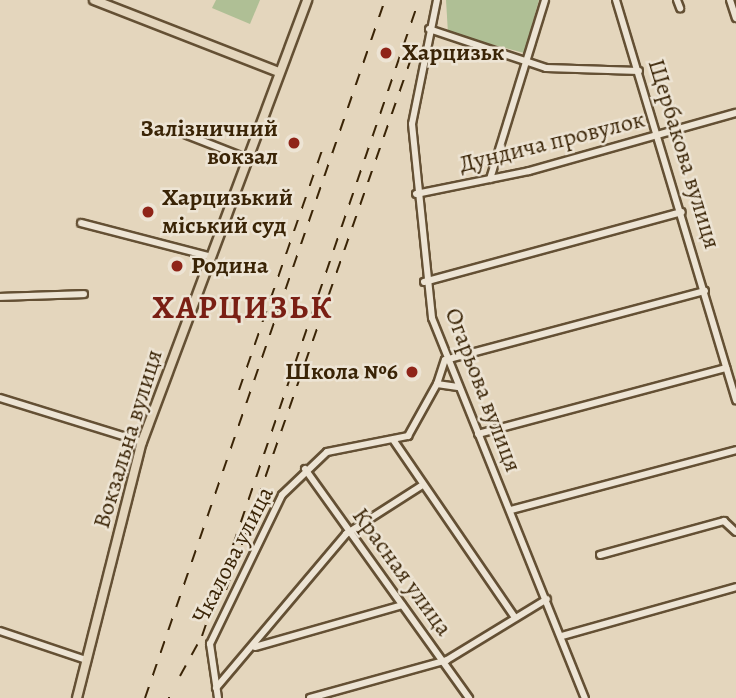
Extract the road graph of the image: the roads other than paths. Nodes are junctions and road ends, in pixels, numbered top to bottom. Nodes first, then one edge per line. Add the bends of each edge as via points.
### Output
1 (94, 0) edge
2 (307, 0) edge
3 (437, 0) edge
4 (545, 0) edge
5 (616, 0) edge
6 (677, 0) edge
7 (730, 0) edge
8 (680, 8) dead end
9 (736, 18) edge
10 (429, 29) junction
11 (525, 62) junction
12 (639, 71) junction
13 (279, 72) junction
14 (736, 113) edge
15 (187, 135) dead end
16 (660, 135) junction
17 (246, 158) junction
18 (490, 179) junction
19 (416, 194) junction
20 (682, 212) junction
21 (81, 223) dead end
22 (209, 256) junction
23 (424, 282) junction
24 (705, 290) junction
25 (84, 294) dead end
26 (0, 297) edge
27 (445, 360) junction
28 (726, 368) junction
29 (437, 384) junction
30 (458, 387) junction
31 (0, 398) edge
32 (736, 400) edge
33 (478, 434) junction
34 (394, 441) junction
35 (142, 442) junction
36 (736, 450) edge
37 (305, 469) junction
38 (421, 486) junction
39 (510, 510) junction
40 (350, 532) junction
41 (736, 532) edge
42 (600, 555) dead end
43 (736, 587) edge
44 (547, 598) junction
45 (402, 605) junction
46 (514, 616) junction
47 (0, 631) edge
48 (562, 636) junction
49 (255, 647) junction
50 (86, 660) junction
51 (442, 661) junction
52 (216, 688) junction
53 (77, 698) edge
54 (218, 698) edge
55 (310, 698) edge
56 (469, 698) edge
57 (584, 698) edge

1 - 13 main road
2 - 13 main road, Вокзальна вулиця
3 - 10 street, Огарьова вулиця
4 - 11 street
5 - 12 street, Щербакова вулиця
6 - 8 street
7 - 9 street
10 - 11 street
10 - 19 street, Огарьова вулиця via 412,124
11 - 12 street
11 - 18 street
12 - 16 street, Щербакова вулиця
13 - 17 main road, Вокзальна вулиця
14 - 16 street, Дундича провулок
15 - 17 street
16 - 18 street, Дундича провулок
16 - 20 street, Щербакова вулиця
17 - 22 main road, Вокзальна вулиця
18 - 19 street, Дундича провулок
19 - 23 street, Огарьова вулиця
20 - 23 street
20 - 24 street, Щербакова вулиця
21 - 22 street
22 - 35 main road, Вокзальна вулиця
23 - 27 street, Огарьова вулиця
24 - 27 street
24 - 28 street, Щербакова вулиця
25 - 26 street
27 - 29 street
27 - 30 street, Огарьова вулиця
28 - 32 street, Щербакова вулиця
28 - 33 street
29 - 30 street
29 - 34 street via 408,436
30 - 33 street, Огарьова вулиця
31 - 35 street
33 - 39 street, Огарьова вулиця
34 - 37 street, Чкалова улица via 343,446
34 - 38 street
35 - 50 main road, Вокзальна вулиця
36 - 39 street
37 - 40 street, Красная улица
37 - 52 street, Чкалова улица via 282,495 212,636
38 - 40 street
38 - 46 street
39 - 44 street, Огарьова вулиця
40 - 45 street, Красная улица
40 - 49 street
41 - 42 street via 724,521
43 - 48 street
44 - 46 street
44 - 48 street, Огарьова вулиця
45 - 49 street
45 - 51 street, Красная улица
46 - 51 street
47 - 50 street
48 - 57 street, Огарьова вулиця
49 - 52 street
50 - 53 main road, Вокзальна вулиця
51 - 55 street
51 - 56 street, Красная улица
52 - 54 street, Чкалова улица

